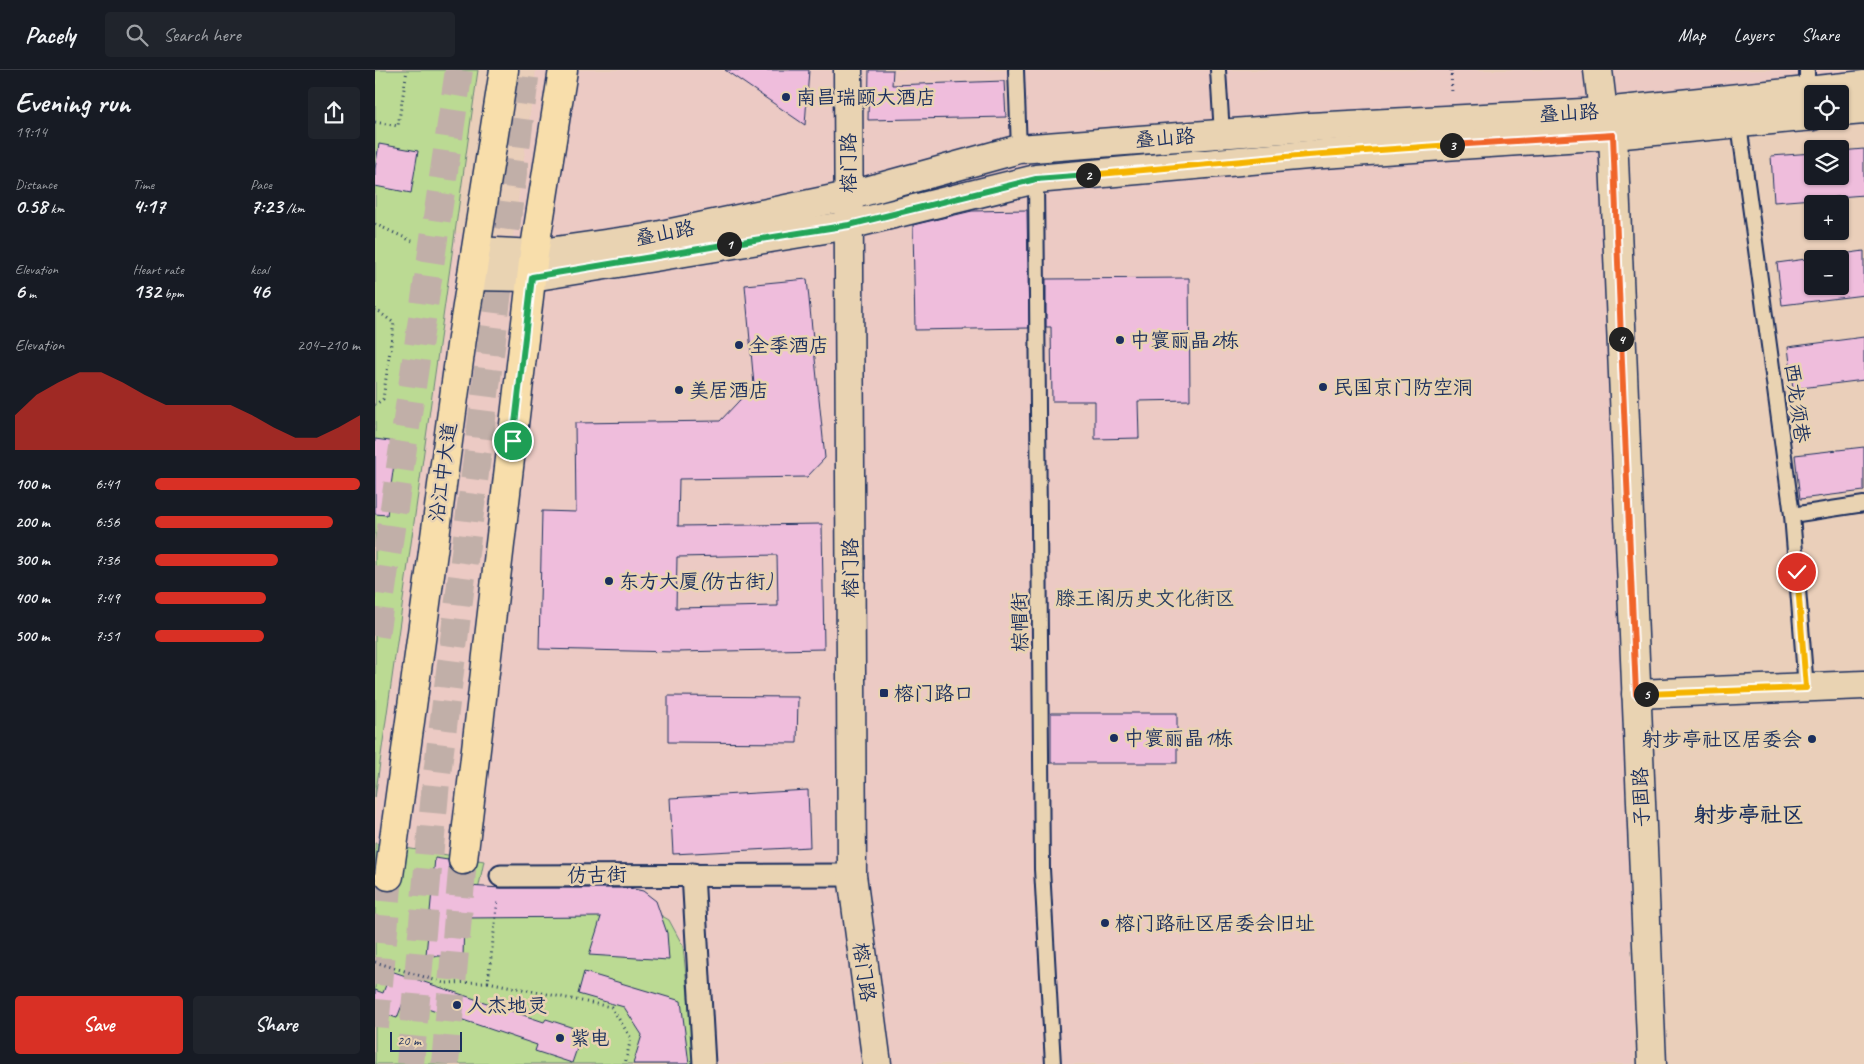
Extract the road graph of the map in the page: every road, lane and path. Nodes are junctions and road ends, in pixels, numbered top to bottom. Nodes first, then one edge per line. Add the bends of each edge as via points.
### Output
1 (407, 70) edge
2 (504, 70) edge
3 (563, 70) edge
4 (848, 70) edge
5 (1016, 70) edge
6 (1218, 70) edge
7 (1598, 70) edge
8 (1864, 85) edge
9 (1849, 87) edge
10 (1804, 93) edge
11 (1804, 94) edge
12 (1864, 110) edge
13 (1849, 111) edge
14 (375, 122) edge
15 (1607, 123) junction
16 (1739, 124) junction
17 (1222, 134) junction
18 (1019, 149) junction
19 (1036, 179) junction
20 (848, 196) junction
21 (375, 224) edge
22 (849, 225) junction
23 (412, 241) dead end
24 (474, 264) junction
25 (533, 266) junction
26 (375, 309) edge
27 (375, 405) edge
28 (1864, 504) edge
29 (1792, 515) junction
30 (1864, 685) edge
31 (1806, 688) junction
32 (1636, 694) junction
33 (463, 860) tunnel mouth
34 (693, 874) junction
35 (851, 875) junction
36 (389, 876) tunnel mouth
37 (501, 876) joint
38 (375, 962) edge
39 (488, 982) junction
40 (625, 1064) edge
41 (704, 1064) edge
42 (877, 1064) edge
43 (1053, 1064) edge
44 (1652, 1064) edge

1 - 14 path via 398,126
2 - 24 main road, 沿江中大道
3 - 25 main road
4 - 20 main road, 榕门路
5 - 18 lane
6 - 17 lane
7 - 15 main road, 子固路
8 - 9 main road, 叠山路
10 - 15 main road, 叠山路
11 - 16 main road, 叠山路
12 - 13 main road
15 - 16 main road, 叠山路
15 - 17 main road, 叠山路
15 - 19 main road, 叠山路 via 1308,155
15 - 32 main road, 子固路
16 - 29 lane, 西龙须巷
17 - 18 main road, 叠山路
18 - 20 main road, 叠山路
19 - 22 main road, 叠山路
19 - 43 lane, 棕帽街 via 1042,869
20 - 22 main road, 榕门路
20 - 25 main road, 叠山路 via 647,238
21 - 23 path
22 - 25 main road, 叠山路
22 - 35 main road, 榕门路
24 - 25 main road, 叠山路
24 - 36 main road, 沿江中大道
25 - 33 main road
26 - 27 path via 395,324 383,399
28 - 29 lane
29 - 31 lane, 西龙须巷
30 - 31 main road
31 - 32 main road
32 - 44 main road, 子固路
34 - 35 street, 仿古街
34 - 37 street, 仿古街
34 - 41 street
35 - 42 main road, 榕门路
37 - 39 path
38 - 39 path via 445,983
39 - 40 path via 611,1007 631,1038

